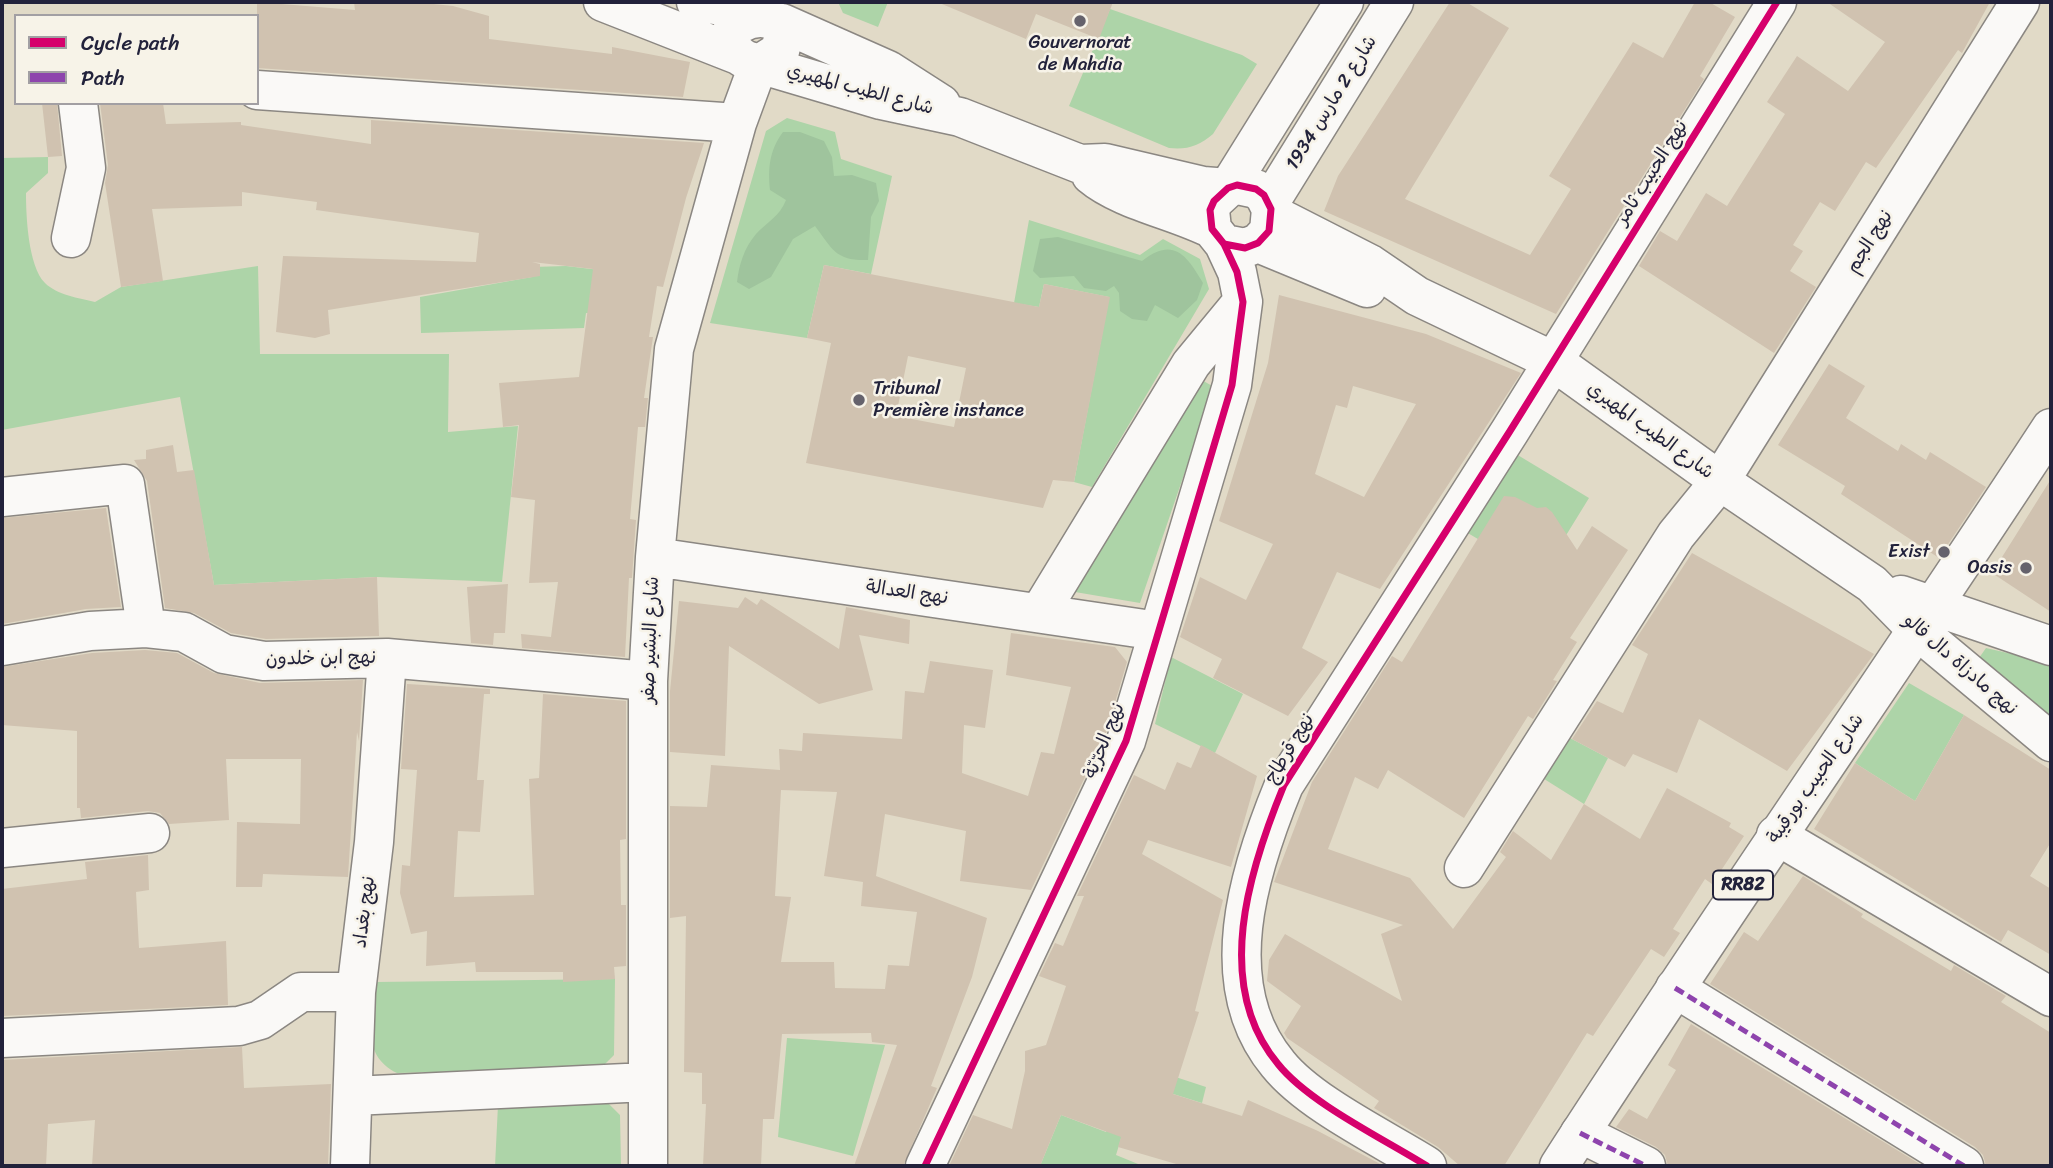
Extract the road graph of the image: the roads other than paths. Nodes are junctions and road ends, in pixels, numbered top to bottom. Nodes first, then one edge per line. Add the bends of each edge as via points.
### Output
1 (603, 2) edge
2 (696, 2) edge
3 (1344, 2) edge
4 (1394, 2) edge
5 (1777, 2) edge
6 (2020, 2) edge
7 (765, 11) edge
8 (750, 59) junction
9 (259, 90) edge
10 (1289, 90) junction
11 (78, 105) edge
12 (1326, 111) junction
13 (960, 117) junction
14 (737, 123) junction
15 (1080, 164) junction
16 (1228, 188) junction
17 (1248, 230) junction
18 (71, 239) dead end
19 (1243, 302) junction
20 (1553, 361) junction
21 (2051, 428) edge
22 (1720, 481) junction
23 (2, 497) edge
24 (654, 557) junction
25 (1040, 612) junction
26 (1926, 620) junction
27 (146, 628) junction
28 (1158, 631) junction
29 (2, 646) edge
30 (2051, 646) edge
31 (387, 658) junction
32 (648, 681) junction
33 (2051, 742) edge
34 (150, 833) dead end
35 (1776, 835) junction
36 (2, 848) edge
37 (1464, 868) dead end
38 (1675, 988) junction
39 (356, 992) junction
40 (2051, 997) edge
41 (2, 1038) edge
42 (647, 1082) junction
43 (353, 1096) junction
44 (1580, 1133) junction
45 (350, 1166) edge
46 (648, 1166) edge
47 (925, 1166) edge
48 (1427, 1166) edge
49 (1559, 1166) edge
50 (1646, 1166) edge
51 (1965, 1166) edge

1 - 8 street, شارع الطيب المهيري
2 - 7 street, شارع الطيب المهيري
3 - 10 street
4 - 12 street, شارع 2 مارس 1934
5 - 20 street, نهج الحبيب ثامر
6 - 22 street, نهج الجم
7 - 8 street, شارع البشير صفر via 738,15 730,31 733,48
7 - 13 street, شارع الطيب المهيري via 888,70
8 - 13 street, شارع الطيب المهيري via 881,100
8 - 14 street, شارع البشير صفر
9 - 14 street
10 - 12 street
10 - 16 street
11 - 18 street via 86,168
12 - 17 street, شارع 2 مارس 1934
13 - 15 street, شارع الطيب المهيري
14 - 24 street, شارع البشير صفر via 674,348
15 - 16 street, شارع الطيب المهيري via 1105,163
15 - 17 street, شارع الطيب المهيري via 1112,188 1181,214
16 - 17 street, شارع الطيب المهيري via 1256,189
17 - 19 street via 1237,272
17 - 20 street, شارع الطيب المهيري via 1361,286 1417,296
19 - 25 street via 1191,364
19 - 28 street, نهج الحرّيّة via 1232,385
20 - 22 street, شارع الطيب المهيري
20 - 48 street, نهج قرطاج via 1284,785 1261,839 1242,934 1241,980 1257,1033 1278,1065 1307,1091
21 - 26 street, شارع الحبيب بورقيبة / RR82
22 - 26 street, شارع الطيب المهيري
22 - 37 street, نهج الجم via 1676,535
23 - 27 street via 125,484
24 - 25 street, نهج العدالة
24 - 32 street, شارع البشير صفر
25 - 28 street, نهج العدالة
26 - 30 street
26 - 33 street, نهج مادزاة دال فالو
26 - 35 street, شارع الحبيب بورقيبة / RR82
27 - 29 street, نهج ابن خلدون via 90,631
27 - 31 street, نهج ابن خلدون via 184,632 224,654 264,661
28 - 47 street, نهج الحرّيّة via 1126,741
31 - 32 street, نهج ابن خلدون
31 - 39 street, نهج بغداد via 374,842
32 - 42 street, شارع البشير صفر
34 - 36 street
35 - 38 street, شارع الحبيب بورقيبة / RR82
35 - 40 street
38 - 44 street, شارع الحبيب بورقيبة / RR82
38 - 51 street
39 - 41 street via 301,992 260,1020 239,1026
39 - 43 street, نهج بغداد
42 - 43 street
42 - 46 street, شارع البشير صفر
43 - 45 street, نهج بغداد
44 - 49 street, شارع الحبيب بورقيبة / RR82
44 - 50 street

